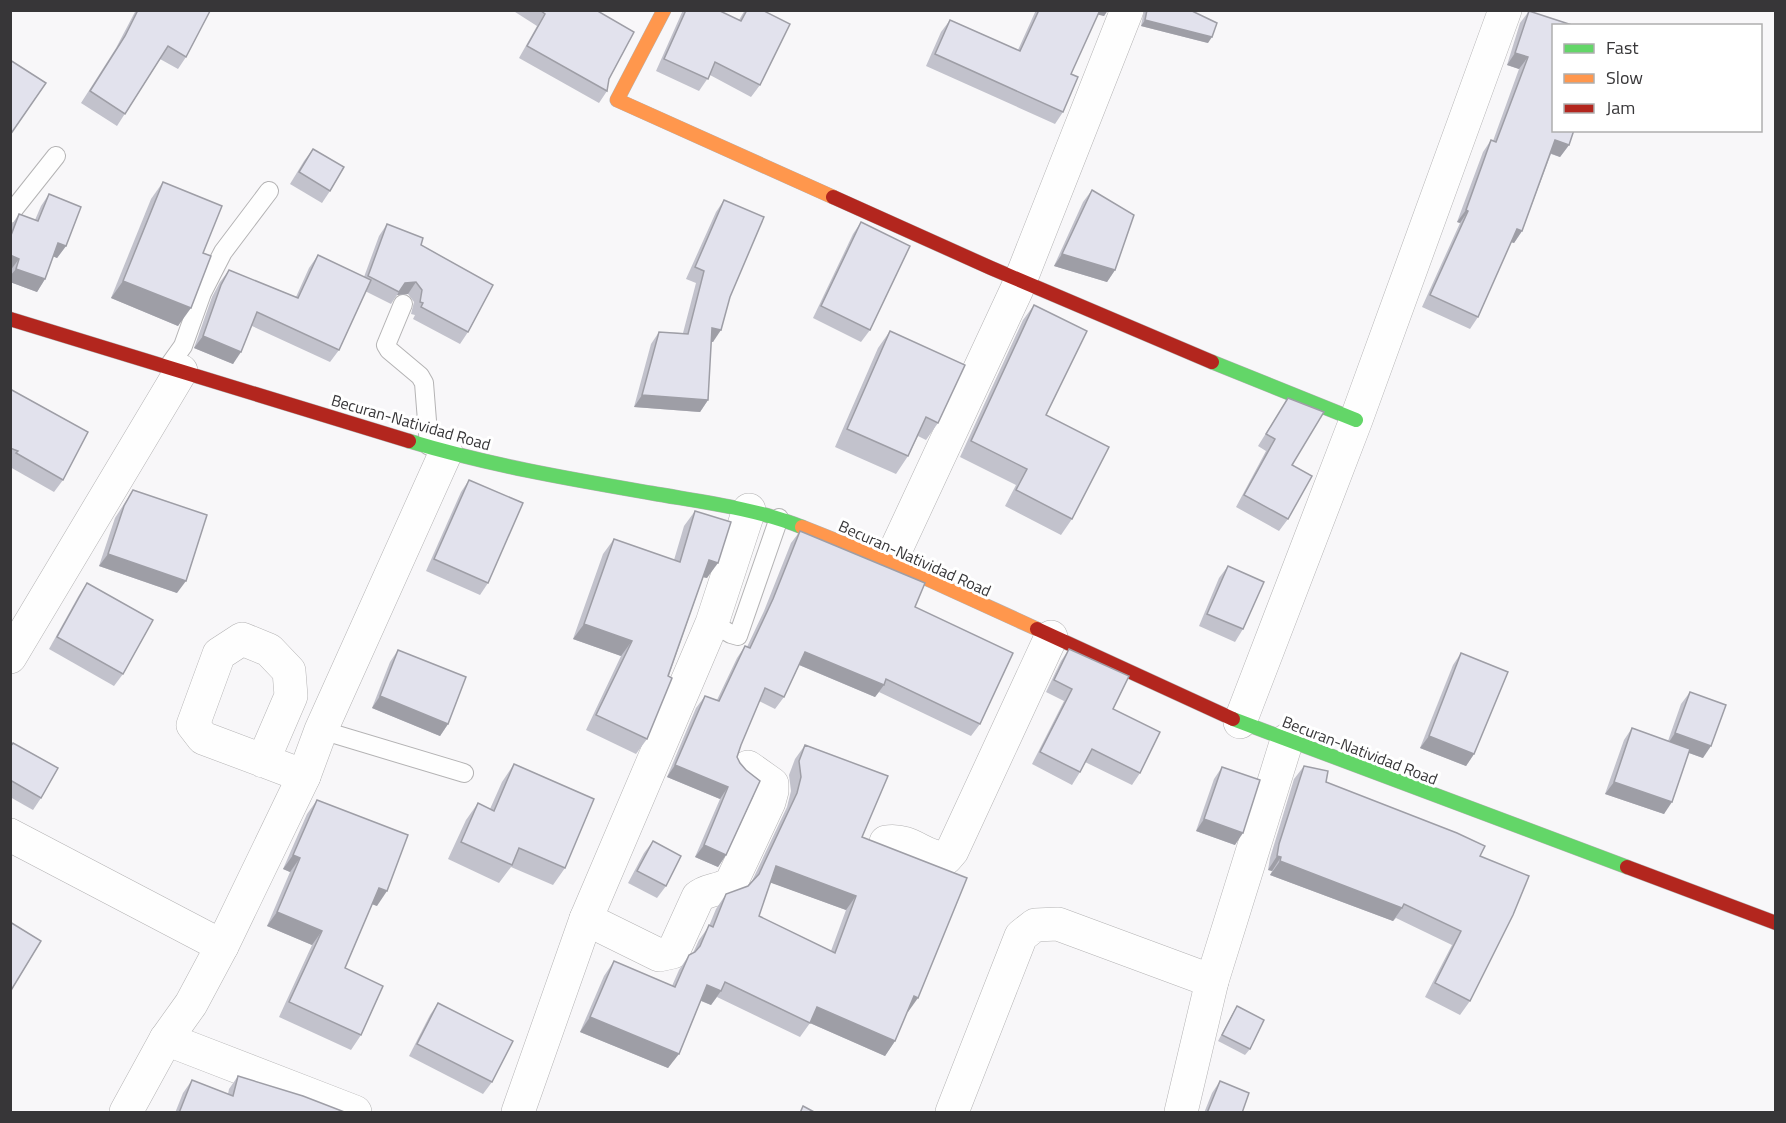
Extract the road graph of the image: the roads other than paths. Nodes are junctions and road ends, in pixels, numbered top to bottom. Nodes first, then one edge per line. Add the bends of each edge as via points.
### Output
1 (664, 10) edge
2 (1127, 10) edge
3 (1505, 10) edge
4 (56, 156) dead end
5 (269, 191) dead end
6 (10, 214) edge
7 (1020, 280) junction
8 (403, 304) edge
9 (10, 319) edge
10 (174, 369) junction
11 (1356, 420) junction
12 (437, 449) junction
13 (764, 514) junction
14 (890, 562) junction
15 (1051, 637) junction
16 (10, 657) edge
17 (1240, 722) junction
18 (321, 730) junction
19 (1287, 740) junction
20 (263, 761) dead end
21 (748, 766) dead end
22 (464, 773) dead end
23 (304, 776) junction
24 (10, 836) edge
25 (886, 842) dead end
26 (586, 919) junction
27 (1776, 923) edge
28 (222, 946) junction
29 (1212, 981) junction
30 (166, 1039) junction
31 (126, 1113) edge
32 (355, 1113) edge
33 (518, 1113) edge
34 (952, 1113) edge
35 (1181, 1113) edge

1 - 7 street via 616,100
2 - 7 street
3 - 11 street
4 - 6 lane
5 - 10 lane via 219,259
7 - 11 street
7 - 14 street
8 - 12 lane via 386,345 424,383
9 - 10 street, Becuran-Natividad Road
10 - 12 street, Becuran-Natividad Road
10 - 16 street
11 - 17 street
12 - 13 street, Becuran-Natividad Road
12 - 18 street
13 - 14 street, Becuran-Natividad Road
13 - 26 street via 712,623
14 - 15 street, Becuran-Natividad Road
15 - 17 street, Becuran-Natividad Road
15 - 25 street via 952,851 946,858 939,858 903,842
17 - 19 street, Becuran-Natividad Road
18 - 22 lane
18 - 23 street
19 - 27 street, Becuran-Natividad Road
19 - 29 street
20 - 23 street
21 - 26 street via 772,784 769,802 732,881 698,897 673,952 660,955
23 - 28 street
24 - 28 street
26 - 33 street
28 - 30 street via 192,1004
29 - 34 street via 1058,924 1035,925 1021,936
29 - 35 street
30 - 31 street
30 - 32 street

